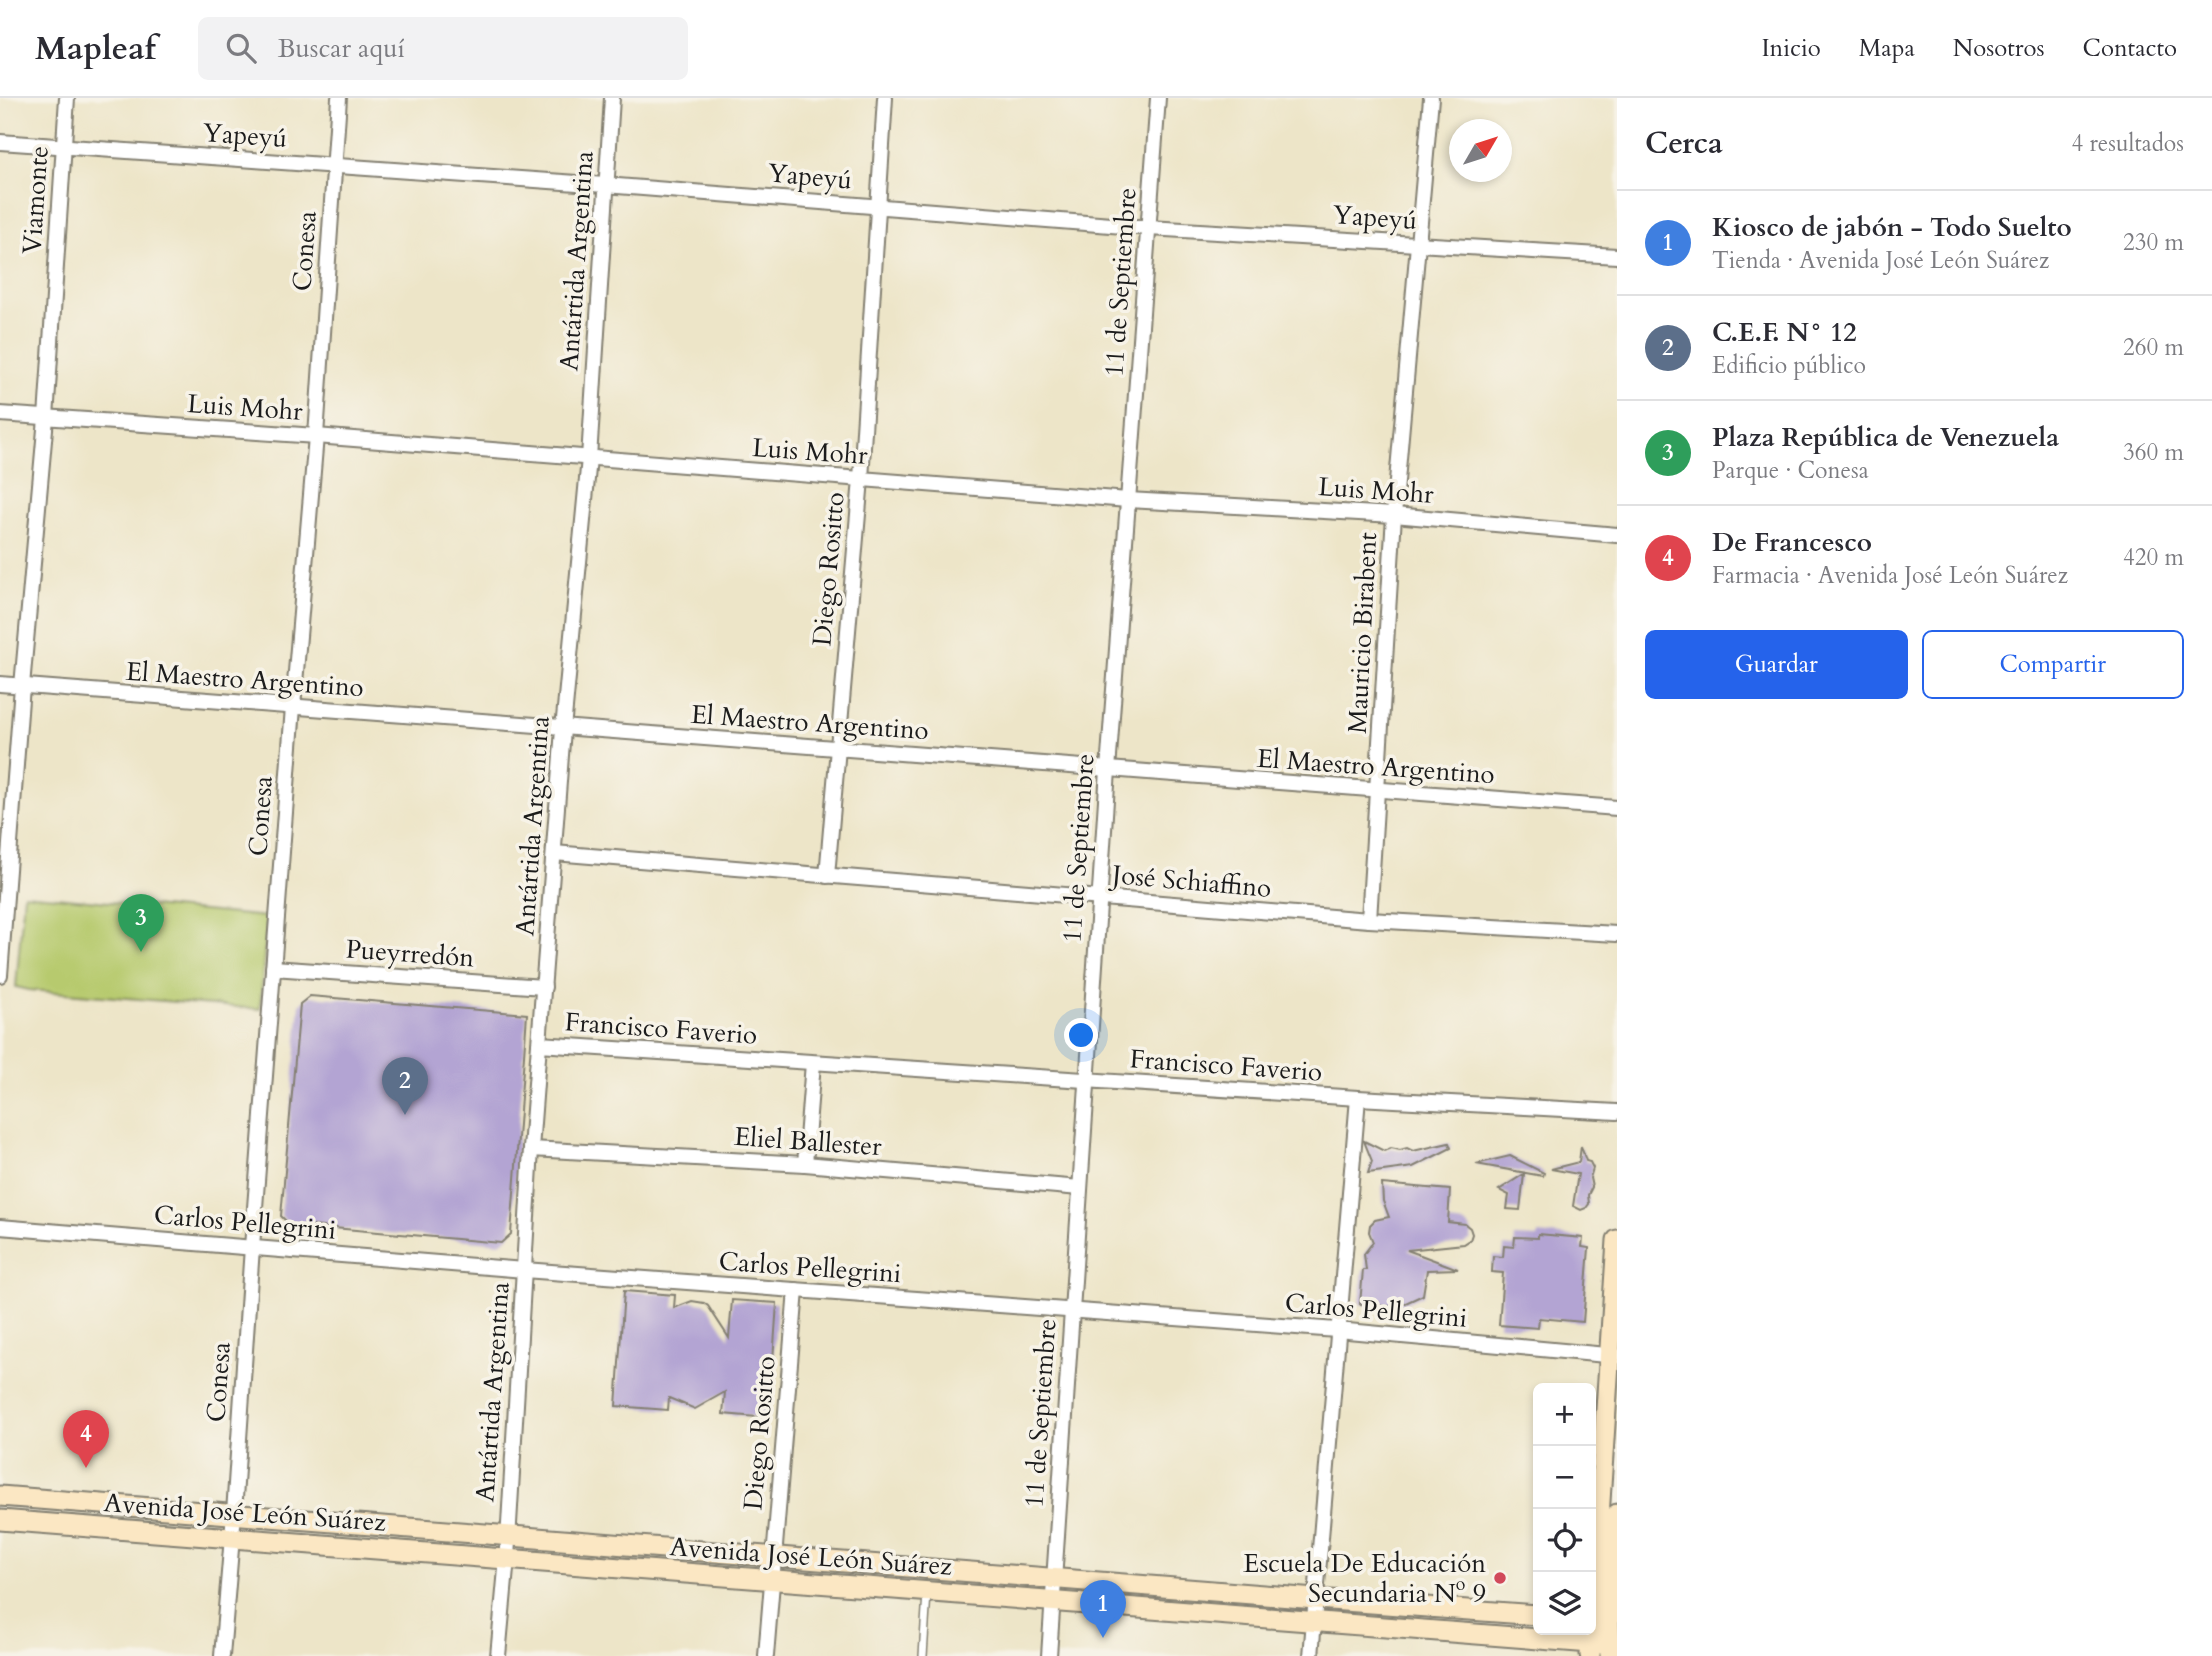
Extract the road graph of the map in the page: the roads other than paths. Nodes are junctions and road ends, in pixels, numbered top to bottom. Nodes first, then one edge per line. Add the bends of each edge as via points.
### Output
1 (66, 98) edge
2 (339, 98) edge
3 (612, 98) edge
4 (885, 98) edge
5 (1158, 98) edge
6 (1430, 98) edge
7 (0, 142) edge
8 (63, 146) junction
9 (334, 167) junction
10 (605, 185) junction
11 (877, 206) junction
12 (1149, 228) junction
13 (1418, 244) junction
14 (1617, 257) edge
15 (0, 414) edge
16 (46, 418) junction
17 (316, 436) junction
18 (589, 458) junction
19 (861, 479) junction
20 (1128, 500) junction
21 (1394, 514) junction
22 (1617, 535) edge
23 (0, 684) edge
24 (22, 686) junction
25 (293, 706) junction
26 (563, 729) junction
27 (836, 747) junction
28 (1108, 770) junction
29 (1377, 791) junction
30 (1617, 808) edge
31 (554, 853) junction
32 (827, 876) junction
33 (3, 898) edge
34 (1099, 898) junction
35 (1369, 920) junction
36 (1617, 934) edge
37 (273, 968) junction
38 (0, 975) edge
39 (544, 987) junction
40 (540, 1044) junction
41 (813, 1063) junction
42 (1087, 1081) junction
43 (1358, 1098) junction
44 (1617, 1112) edge
45 (531, 1149) junction
46 (805, 1164) junction
47 (1080, 1188) junction
48 (0, 1227) edge
49 (1617, 1241) edge
50 (252, 1247) junction
51 (524, 1270) junction
52 (796, 1290) junction
53 (1072, 1312) junction
54 (1337, 1331) junction
55 (1613, 1355) edge
56 (0, 1496) edge
57 (234, 1513) junction
58 (1617, 1514) edge
59 (0, 1520) edge
60 (508, 1536) junction
61 (231, 1538) junction
62 (773, 1556) junction
63 (507, 1558) junction
64 (1053, 1578) junction
65 (771, 1581) junction
66 (927, 1592) junction
67 (1316, 1599) junction
68 (1052, 1601) junction
69 (1533, 1615) edge
70 (1602, 1619) edge
71 (1313, 1623) junction
72 (1613, 1648) edge
73 (1590, 1650) edge
74 (222, 1656) edge
75 (498, 1656) edge
76 (766, 1656) edge
77 (923, 1656) edge
78 (1049, 1656) edge
79 (1311, 1656) edge

1 - 8 street, Viamonte
2 - 9 street, Conesa
3 - 10 street, Antártida Argentina
4 - 11 street, Diego Rositto
5 - 12 street, 11 de Septiembre
6 - 13 street, Mauricio Birabent
7 - 8 street, Yapeyú
8 - 9 street, Yapeyú
8 - 16 street, Viamonte
9 - 10 street, Yapeyú
9 - 17 street, Conesa
10 - 11 street, Yapeyú
10 - 18 street, Antártida Argentina
11 - 12 street, Yapeyú
11 - 19 street, Diego Rositto
12 - 13 street, Yapeyú
12 - 20 street, 11 de Septiembre
13 - 14 street, Yapeyú
13 - 21 street, Mauricio Birabent
15 - 16 street, Luis Mohr
16 - 17 street, Luis Mohr
16 - 24 street, Viamonte
17 - 18 street, Luis Mohr
17 - 25 street, Conesa
18 - 19 street, Luis Mohr
18 - 26 street, Antártida Argentina
19 - 20 street, Luis Mohr
19 - 27 street, Diego Rositto
20 - 21 street, Luis Mohr
20 - 28 street, 11 de Septiembre
21 - 22 street, Luis Mohr
21 - 29 street, Mauricio Birabent
23 - 24 street, El Maestro Argentino
24 - 25 street, El Maestro Argentino
24 - 33 street, Viamonte
25 - 26 street, El Maestro Argentino
25 - 37 street, Conesa
26 - 27 street, El Maestro Argentino
26 - 31 street, Antártida Argentina
27 - 28 street, El Maestro Argentino
27 - 32 street, Diego Rositto
28 - 29 street, El Maestro Argentino
28 - 34 street, 11 de Septiembre
29 - 30 street, El Maestro Argentino
29 - 35 street, Mauricio Birabent
31 - 32 street, José Schiaffino
31 - 39 street, Antártida Argentina
32 - 34 street, José Schiaffino
33 - 38 street, Viamonte
34 - 35 street, José Schiaffino
34 - 42 street, 11 de Septiembre
35 - 36 street, José Schiaffino
37 - 39 street, Pueyrredón
37 - 50 street, Conesa
39 - 40 street, Antártida Argentina
40 - 41 street, Francisco Faverio
40 - 45 street, Antártida Argentina
41 - 42 street, Francisco Faverio
41 - 46 street
42 - 43 street, Francisco Faverio
42 - 47 street, 11 de Septiembre
43 - 44 street, Francisco Faverio
43 - 54 street
45 - 46 street, Eliel Ballester
45 - 51 street, Antártida Argentina
46 - 47 street, Eliel Ballester
47 - 53 street, 11 de Septiembre
48 - 50 street, Carlos Pellegrini
49 - 55 main road
50 - 51 street, Carlos Pellegrini
50 - 57 street, Conesa
51 - 52 street, Carlos Pellegrini
51 - 60 street, Antártida Argentina
52 - 53 street, Carlos Pellegrini
52 - 62 street, Diego Rositto
53 - 54 street, Carlos Pellegrini
53 - 64 street, 11 de Septiembre
54 - 55 street, Carlos Pellegrini
54 - 67 street
55 - 70 main road
56 - 57 main road, Avenida José León Suárez
57 - 60 main road, Avenida José León Suárez
57 - 61 street, Conesa
58 - 70 main road
59 - 61 main road, Avenida José León Suárez
60 - 62 main road, Avenida José León Suárez
60 - 63 street, Antártida Argentina
61 - 63 main road, Avenida José León Suárez
61 - 74 street, Conesa
62 - 64 main road, Avenida José León Suárez
62 - 65 street, Diego Rositto
63 - 65 main road, Avenida José León Suárez
63 - 75 street, Antártida Argentina
64 - 67 main road, Avenida José León Suárez
64 - 68 street, 11 de Septiembre
65 - 66 main road, Avenida José León Suárez
65 - 76 street, Diego Rositto
66 - 68 main road, Avenida José León Suárez
66 - 77 lane
67 - 69 main road, Avenida José León Suárez
67 - 71 street
68 - 71 main road, Avenida José León Suárez
68 - 78 street, 11 de Septiembre
70 - 72 main road
70 - 73 main road
71 - 73 main road, Avenida José León Suárez
71 - 79 street
72 - 73 main road, Avenida José León Suárez

